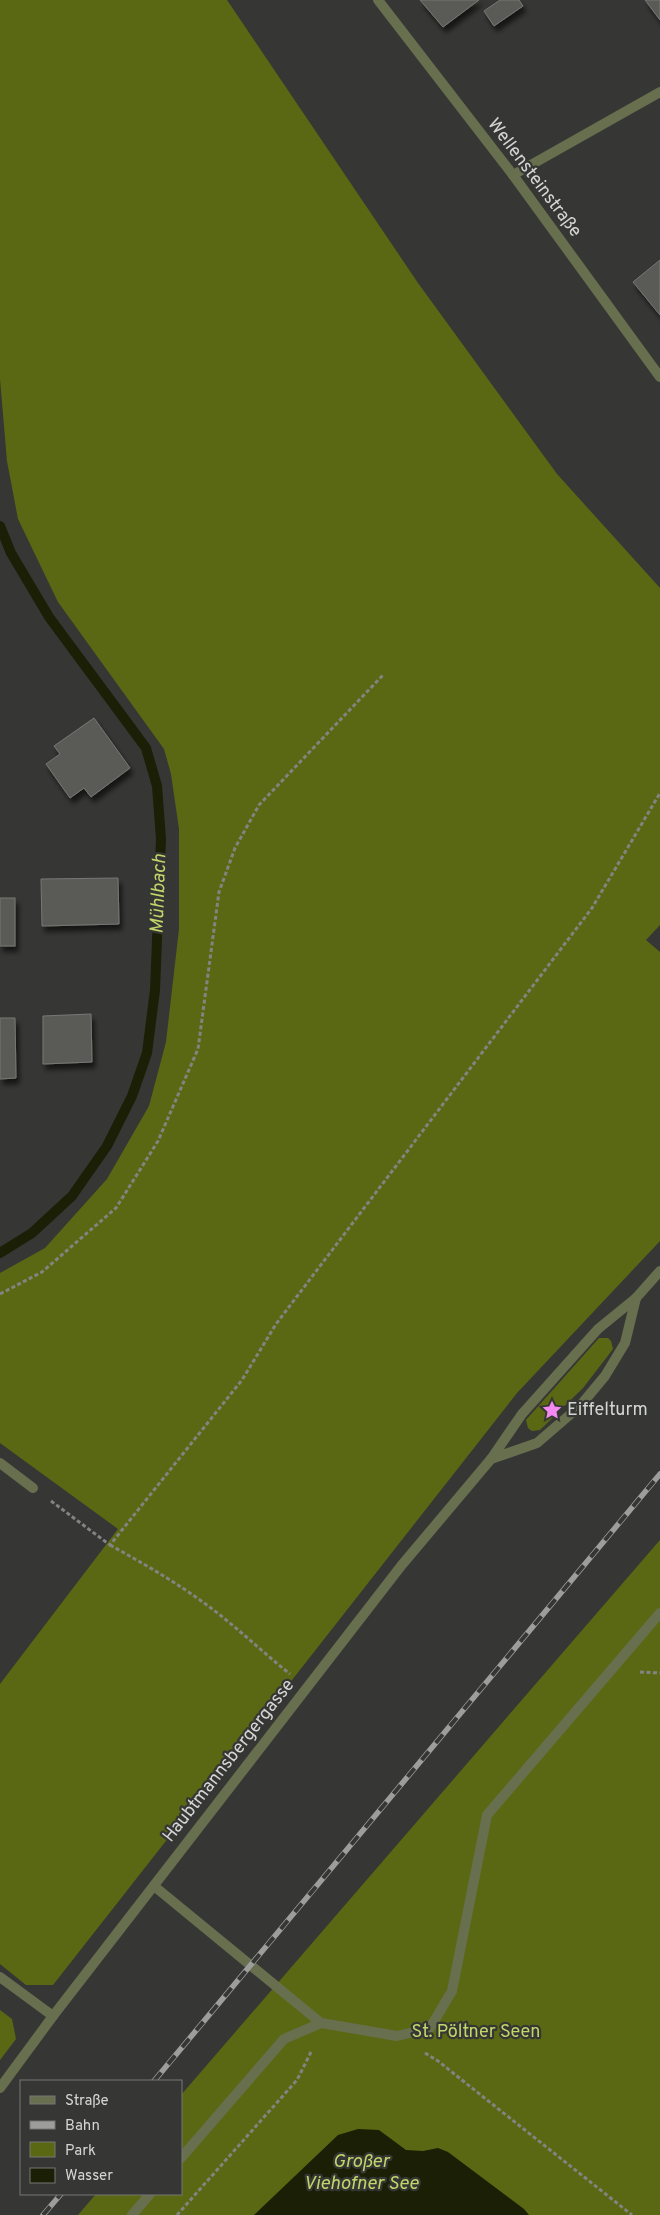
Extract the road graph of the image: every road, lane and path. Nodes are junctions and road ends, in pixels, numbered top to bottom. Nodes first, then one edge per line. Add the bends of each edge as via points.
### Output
1 (378, 0) edge
2 (660, 92) edge
3 (513, 175) junction
4 (660, 377) edge
5 (383, 675) dead end
6 (660, 792) edge
7 (660, 1271) edge
8 (0, 1294) edge
9 (636, 1298) junction
10 (490, 1459) junction
11 (0, 1463) edge
12 (33, 1488) joint
13 (110, 1545) junction
14 (660, 1613) edge
15 (307, 1687) junction
16 (154, 1886) junction
17 (0, 1977) edge
18 (53, 2016) junction
19 (321, 2023) junction
20 (397, 2036) junction
21 (0, 2088) edge
22 (182, 2157) edge
23 (149, 2195) edge
24 (132, 2215) edge
25 (177, 2215) edge
26 (632, 2215) edge

1 - 3 street, Wellensteinstraße
2 - 3 street
3 - 4 street, Wellensteinstraße
5 - 8 path via 259,805 235,848 218,892 198,1049 158,1141 116,1208 42,1272
6 - 13 path via 592,908 276,1324 242,1380
7 - 9 street, Haubtmannsbergergasse
9 - 10 street, Haubtmannsbergergasse via 598,1329 522,1414
9 - 10 street, Haubtmannsbergergasse via 625,1343 605,1376 580,1406 537,1443
10 - 15 street, Haubtmannsbergergasse
11 - 12 street
12 - 13 path
13 - 15 path via 148,1566 220,1615
14 - 20 street via 487,1815 452,1991 430,2028
15 - 16 street, Haubtmannsbergergasse
16 - 18 street, Haubtmannsbergergasse
16 - 19 street
17 - 18 street
18 - 21 street, Haubtmannsbergergasse
19 - 20 street
19 - 22 street via 284,2039
19 - 25 path via 297,2080
20 - 26 path via 438,2061
23 - 24 street

